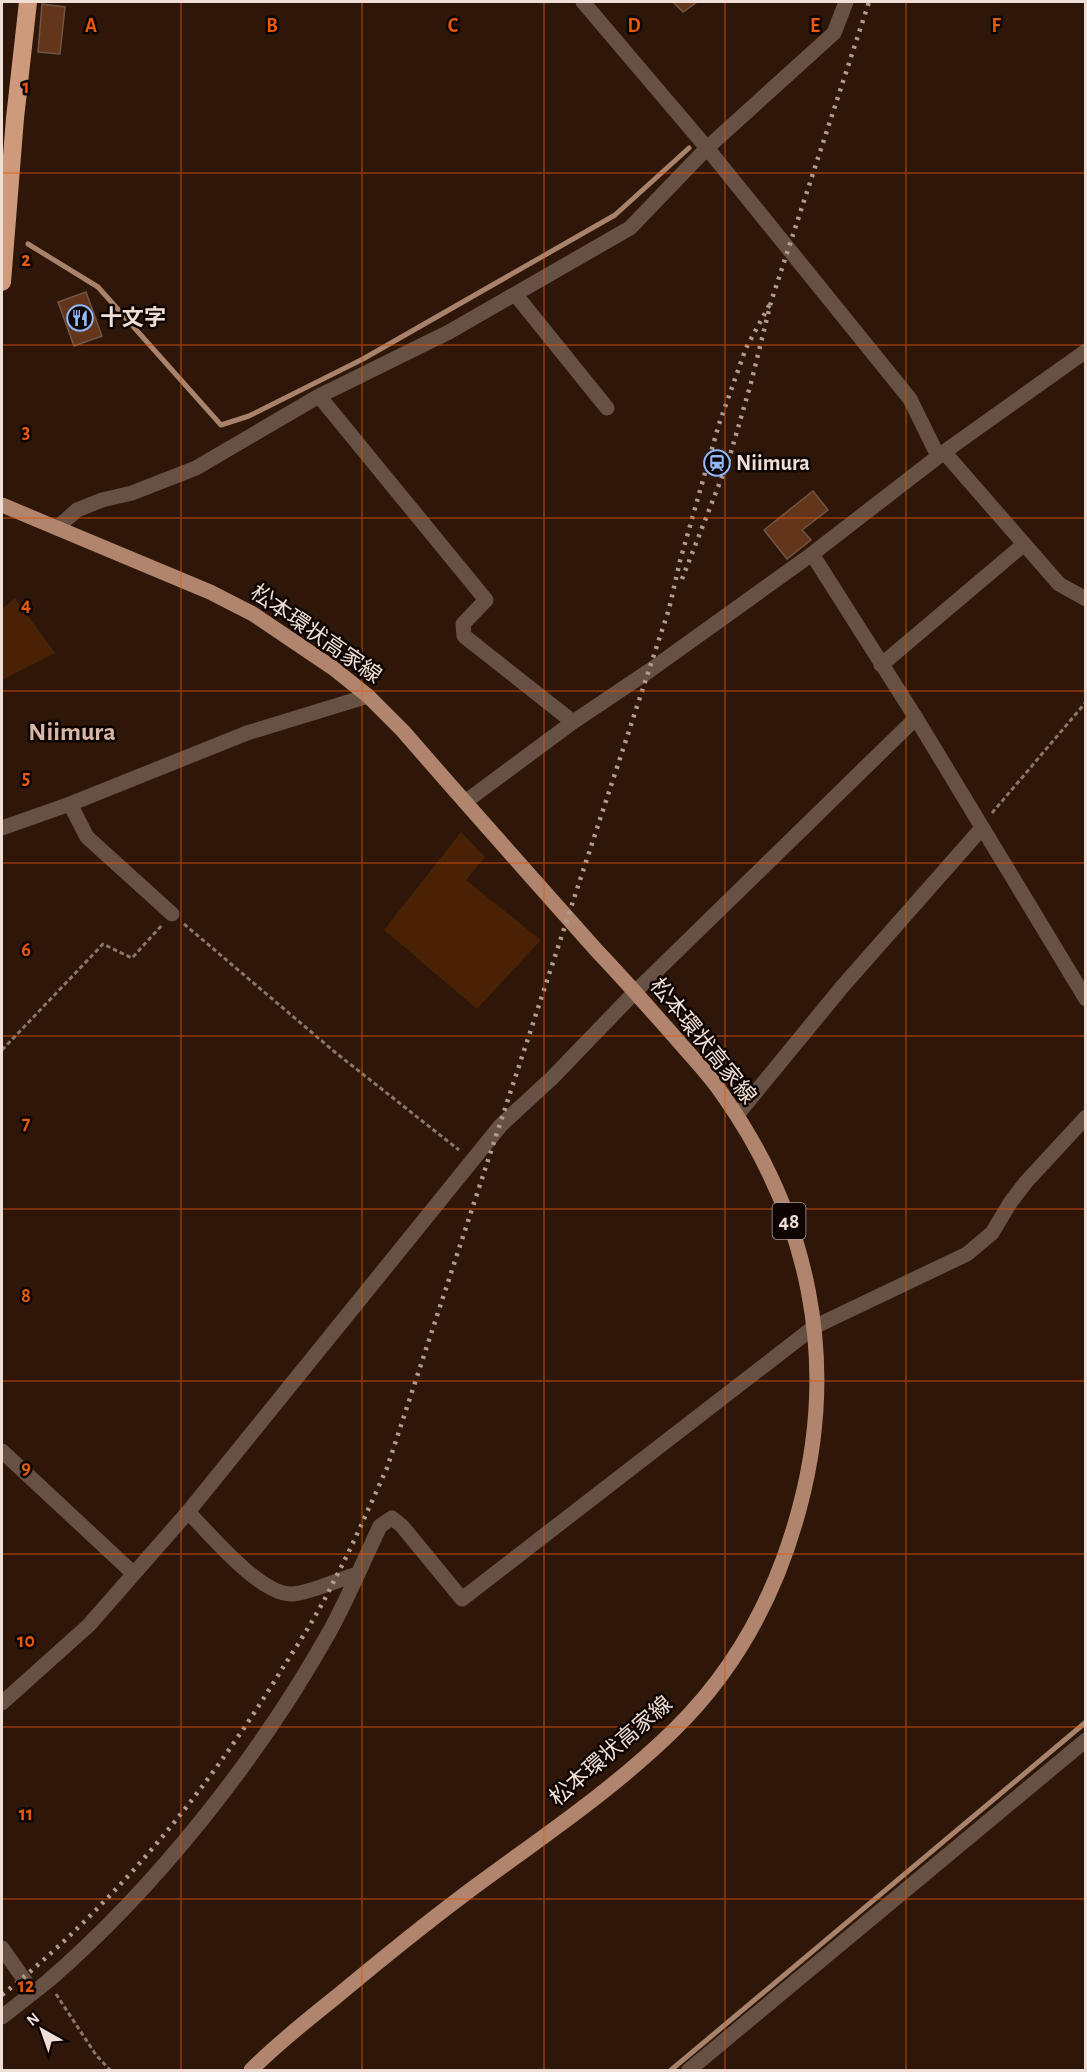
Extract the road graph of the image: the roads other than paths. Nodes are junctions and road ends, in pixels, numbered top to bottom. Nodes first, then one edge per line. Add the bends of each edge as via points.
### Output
1 (28, 2) edge
2 (583, 2) edge
3 (846, 2) edge
4 (707, 148) junction
5 (2, 282) edge
6 (515, 294) junction
7 (1086, 351) edge
8 (319, 396) junction
9 (607, 408) dead end
10 (941, 454) junction
11 (2, 505) edge
12 (57, 528) junction
13 (1023, 545) junction
14 (812, 554) junction
15 (1086, 599) edge
16 (881, 665) junction
17 (368, 696) junction
18 (916, 718) junction
19 (573, 722) junction
20 (465, 802) junction
21 (70, 804) junction
22 (981, 827) junction
23 (2, 828) edge
24 (172, 914) road end
25 (635, 992) junction
26 (1086, 999) edge
27 (737, 1115) junction
28 (1086, 1117) edge
29 (814, 1327) junction
30 (2, 1451) edge
31 (188, 1512) junction
32 (134, 1574) junction
33 (358, 1574) junction
34 (2, 1703) edge
35 (1086, 1740) edge
36 (2, 1948) edge
37 (33, 1992) junction
38 (2, 2018) edge
39 (251, 2070) edge
40 (689, 2070) edge

1 - 5 highway
2 - 4 street
3 - 4 street via 834,33
4 - 6 street via 630,228
4 - 10 street via 910,399
6 - 8 street via 449,332
6 - 9 street
7 - 10 street
8 - 12 street via 196,468 77,510
8 - 19 street via 486,600 463,624 464,636
10 - 13 street
10 - 14 street
11 - 12 main road, 松本環状高家線 / 48
12 - 17 main road, 松本環状高家線 / 48 via 254,614
13 - 15 street via 1059,584
13 - 16 street
14 - 16 street
14 - 19 street
16 - 18 street
17 - 20 main road, 松本環状高家線 / 48
17 - 21 street via 247,733
18 - 22 street
18 - 25 street
19 - 20 street
20 - 25 main road, 松本環状高家線 / 48
21 - 23 street
21 - 24 street via 87,837
22 - 26 street
22 - 27 street
25 - 27 main road, 松本環状高家線 / 48 via 714,1082
25 - 31 street via 501,1125
27 - 29 main road, 松本環状高家線 / 48 via 764,1159 795,1236
28 - 29 street via 1026,1182 992,1233 967,1254
29 - 33 street via 462,1599 392,1518 380,1526
29 - 39 main road, 松本環状高家線 / 48 via 818,1411 806,1486 775,1583 747,1638 723,1672 685,1719 643,1759 347,1987
30 - 32 street
31 - 32 street
31 - 33 street via 251,1576 277,1591 291,1594
32 - 34 street via 89,1625
33 - 37 street via 332,1628 256,1749 190,1833 122,1910
35 - 40 street
36 - 37 street
37 - 38 street

